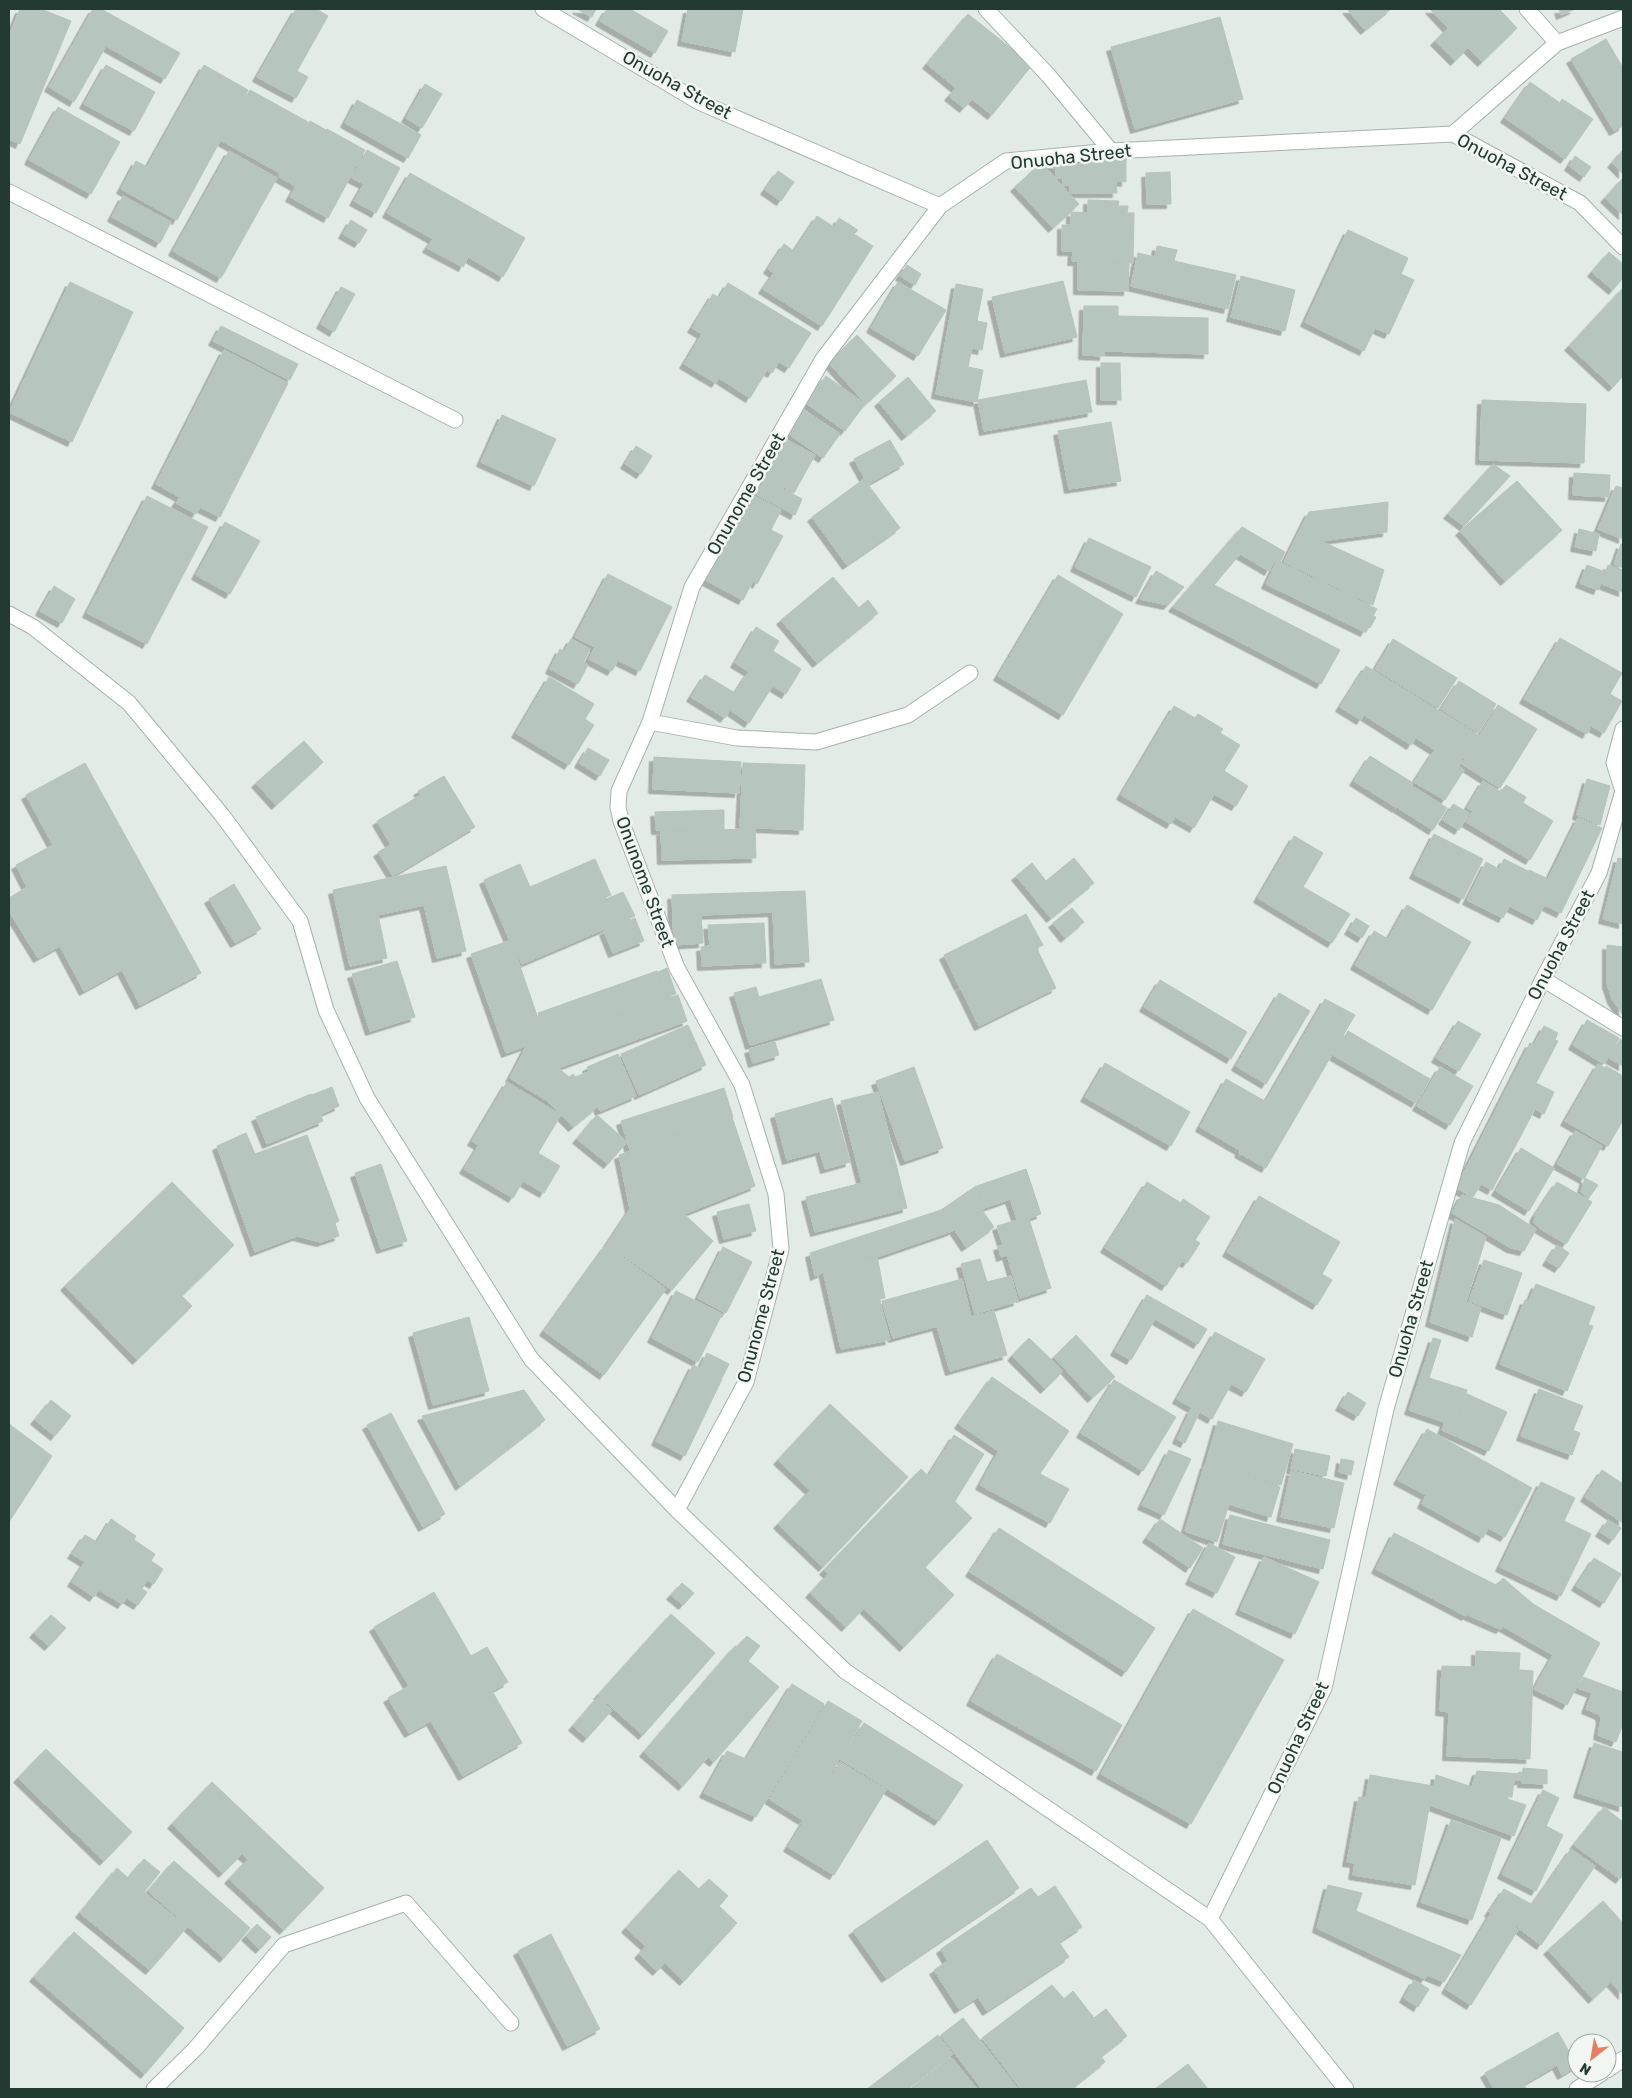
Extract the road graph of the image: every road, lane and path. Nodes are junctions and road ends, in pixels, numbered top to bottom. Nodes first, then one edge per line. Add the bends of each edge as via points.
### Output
1 (543, 9) edge
2 (986, 9) edge
3 (1527, 9) edge
4 (1623, 18) edge
5 (1557, 43) junction
6 (1453, 134) junction
7 (1111, 151) junction
8 (9, 192) edge
9 (940, 206) junction
10 (1623, 246) edge
11 (455, 420) dead end
12 (9, 614) edge
13 (970, 672) dead end
14 (650, 722) junction
15 (1623, 729) edge
16 (1543, 979) junction
17 (1623, 1028) edge
18 (677, 1510) junction
19 (1210, 1919) junction
20 (511, 2023) dead end
21 (154, 2089) edge
22 (1346, 2089) edge

1 - 9 street, Onuoha Street via 699,102
2 - 7 street via 1048,75
3 - 5 street
4 - 5 street
5 - 6 street
6 - 7 street, Onuoha Street
6 - 10 street, Onuoha Street via 1580,203
7 - 9 street, Onuoha Street via 1006,161
8 - 11 street
9 - 14 street, Onunome Street via 824,359 692,587
12 - 18 street via 33,627 129,703 222,815 300,921 326,1010 368,1098 531,1360
13 - 14 street via 908,714 816,742 738,738
14 - 18 street, Onunome Street via 619,791 621,821 677,968 742,1085 776,1194 781,1250 746,1382
15 - 16 street, Onuoha Street via 1614,763 1623,791 1600,873
16 - 17 street
16 - 19 street, Onuoha Street via 1462,1143 1386,1410 1324,1688
18 - 19 street via 845,1671
19 - 22 street
20 - 21 street via 406,1903 284,1945 195,2049

